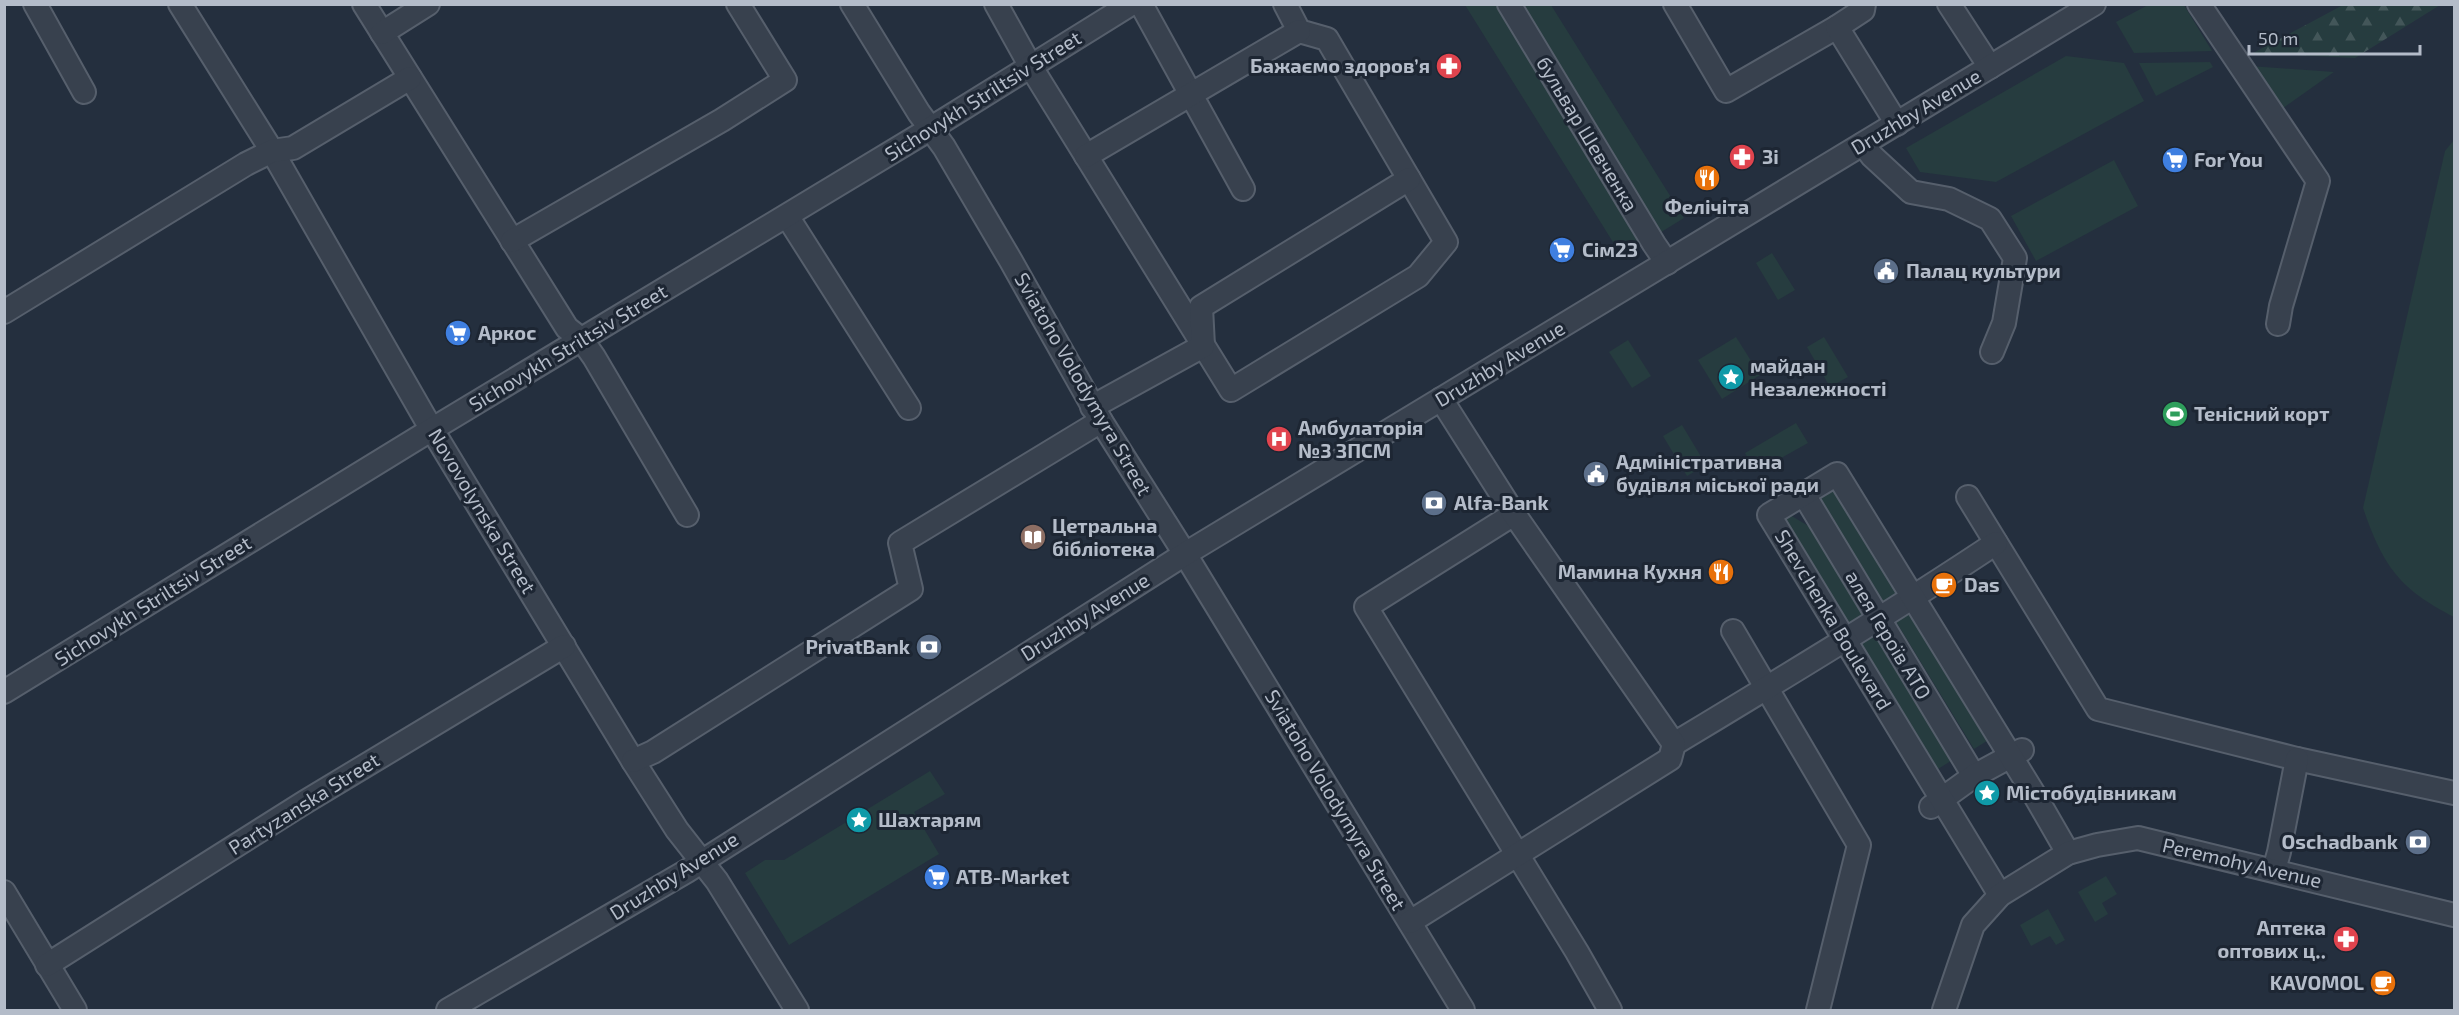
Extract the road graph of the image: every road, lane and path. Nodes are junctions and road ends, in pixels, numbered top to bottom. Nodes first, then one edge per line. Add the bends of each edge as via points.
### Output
1 (35, 4) edge
2 (180, 4) edge
3 (364, 4) edge
4 (428, 4) edge
5 (738, 4) edge
6 (852, 4) edge
7 (996, 4) edge
8 (1131, 4) edge
9 (1141, 4) edge
10 (1285, 4) edge
11 (1509, 4) edge
12 (1675, 4) edge
13 (1864, 4) edge
14 (1949, 4) edge
15 (2094, 4) edge
16 (2199, 4) edge
17 (1837, 27) junction
18 (1299, 31) junction
19 (382, 33) junction
20 (1031, 67) junction
21 (1990, 67) junction
22 (410, 78) junction
23 (84, 92) dead end
24 (1191, 94) junction
25 (1897, 124) junction
26 (930, 128) junction
27 (1863, 144) junction
28 (272, 151) junction
29 (1086, 156) junction
30 (1409, 179) junction
31 (1243, 189) dead end
32 (787, 216) junction
33 (512, 241) junction
34 (1667, 262) junction
35 (4, 312) edge
36 (2278, 324) dead end
37 (582, 340) junction
38 (1203, 346) junction
39 (1992, 352) dead end
40 (1441, 399) junction
41 (909, 408) dead end
42 (1097, 414) junction
43 (433, 429) junction
44 (1803, 494) junction
45 (1968, 497) dead end
46 (1514, 514) junction
47 (687, 515) dead end
48 (1996, 543) junction
49 (1185, 554) junction
50 (1914, 598) junction
51 (1879, 620) junction
52 (1733, 631) dead end
53 (1845, 639) junction
54 (564, 646) junction
55 (1768, 687) junction
56 (4, 692) edge
57 (1674, 744) junction
58 (2016, 753) junction
59 (2297, 759) junction
60 (633, 760) junction
61 (1974, 776) junction
62 (2454, 793) edge
63 (1937, 803) junction
64 (2067, 853) junction
65 (1518, 855) junction
66 (702, 860) junction
67 (2274, 870) junction
68 (4, 892) edge
69 (2000, 895) junction
70 (2454, 915) edge
71 (1410, 922) junction
72 (47, 965) junction
73 (75, 1011) edge
74 (448, 1011) edge
75 (797, 1011) edge
76 (1463, 1011) edge
77 (1610, 1011) edge
78 (1818, 1011) edge
79 (1944, 1011) edge

1 - 23 street
2 - 28 street, Novovolynska Street
3 - 19 street
4 - 19 street
5 - 33 street via 785,80
6 - 26 street, Sviatoho Volodymyra Street
7 - 20 street
8 - 20 street, Sichovykh Striltsiv Street
9 - 24 street
10 - 18 street
11 - 34 street, бульвар Шевченка
12 - 17 street via 1726,91
13 - 17 street via 1863,10
14 - 21 street
15 - 21 street, Druzhby Avenue
16 - 36 street via 2318,182
17 - 25 street
18 - 24 street
18 - 30 street via 1327,39
19 - 22 street
20 - 26 street, Sichovykh Striltsiv Street
20 - 29 street
21 - 25 street, Druzhby Avenue
22 - 28 street via 292,147
22 - 33 street
24 - 29 street
24 - 31 street
25 - 27 street, Druzhby Avenue
26 - 32 street, Sichovykh Striltsiv Street
26 - 42 street, Sviatoho Volodymyra Street
27 - 34 street, Druzhby Avenue
27 - 39 street via 1911,192 1949,199 1990,219 2015,258 2004,323
28 - 35 street
28 - 43 street, Novovolynska Street
29 - 38 street
30 - 38 street via 1201,307
30 - 38 street via 1446,242 1418,276 1231,390
32 - 37 street, Sichovykh Striltsiv Street
32 - 41 street
33 - 37 street via 567,328
34 - 40 street, Druzhby Avenue
37 - 43 street, Sichovykh Striltsiv Street
37 - 47 street
38 - 42 street
40 - 46 street
40 - 49 street, Druzhby Avenue
42 - 49 street, Sviatoho Volodymyra Street
42 - 60 street via 900,543 911,589 653,752
43 - 54 street, Novovolynska Street
43 - 56 street, Sichovykh Striltsiv Street
44 - 50 street, Shevchenka Boulevard via 1837,474
44 - 51 street, алея Героїв АТО
44 - 53 street, Shevchenka Boulevard via 1769,515
45 - 48 street
46 - 57 street
46 - 65 street via 1366,607
48 - 50 street
48 - 59 street via 2097,709
49 - 66 street, Druzhby Avenue
49 - 71 street, Sviatoho Volodymyra Street
50 - 51 street
50 - 58 street, Shevchenka Boulevard
51 - 53 street
51 - 61 street, алея Героїв АТО
52 - 55 street
53 - 55 street
53 - 63 street, Shevchenka Boulevard
54 - 60 street, Novovolynska Street
54 - 72 street, Partyzanska Street via 305,802
55 - 57 street
55 - 78 street via 1859,845
57 - 65 street via 1670,759
58 - 61 street
58 - 64 street, Shevchenka Boulevard
59 - 62 street
59 - 67 street
60 - 66 street, Novovolynska Street via 677,830
61 - 63 street
63 - 69 street, Shevchenka Boulevard
64 - 67 street, Peremohy Avenue via 2138,838
64 - 69 street, Peremohy Avenue
65 - 71 street
65 - 77 street
66 - 74 street, Druzhby Avenue
66 - 75 street, Novovolynska Street
67 - 70 street, Peremohy Avenue
68 - 72 street
69 - 79 street, Peremohy Avenue via 1973,925
71 - 76 street, Sviatoho Volodymyra Street
72 - 73 street

